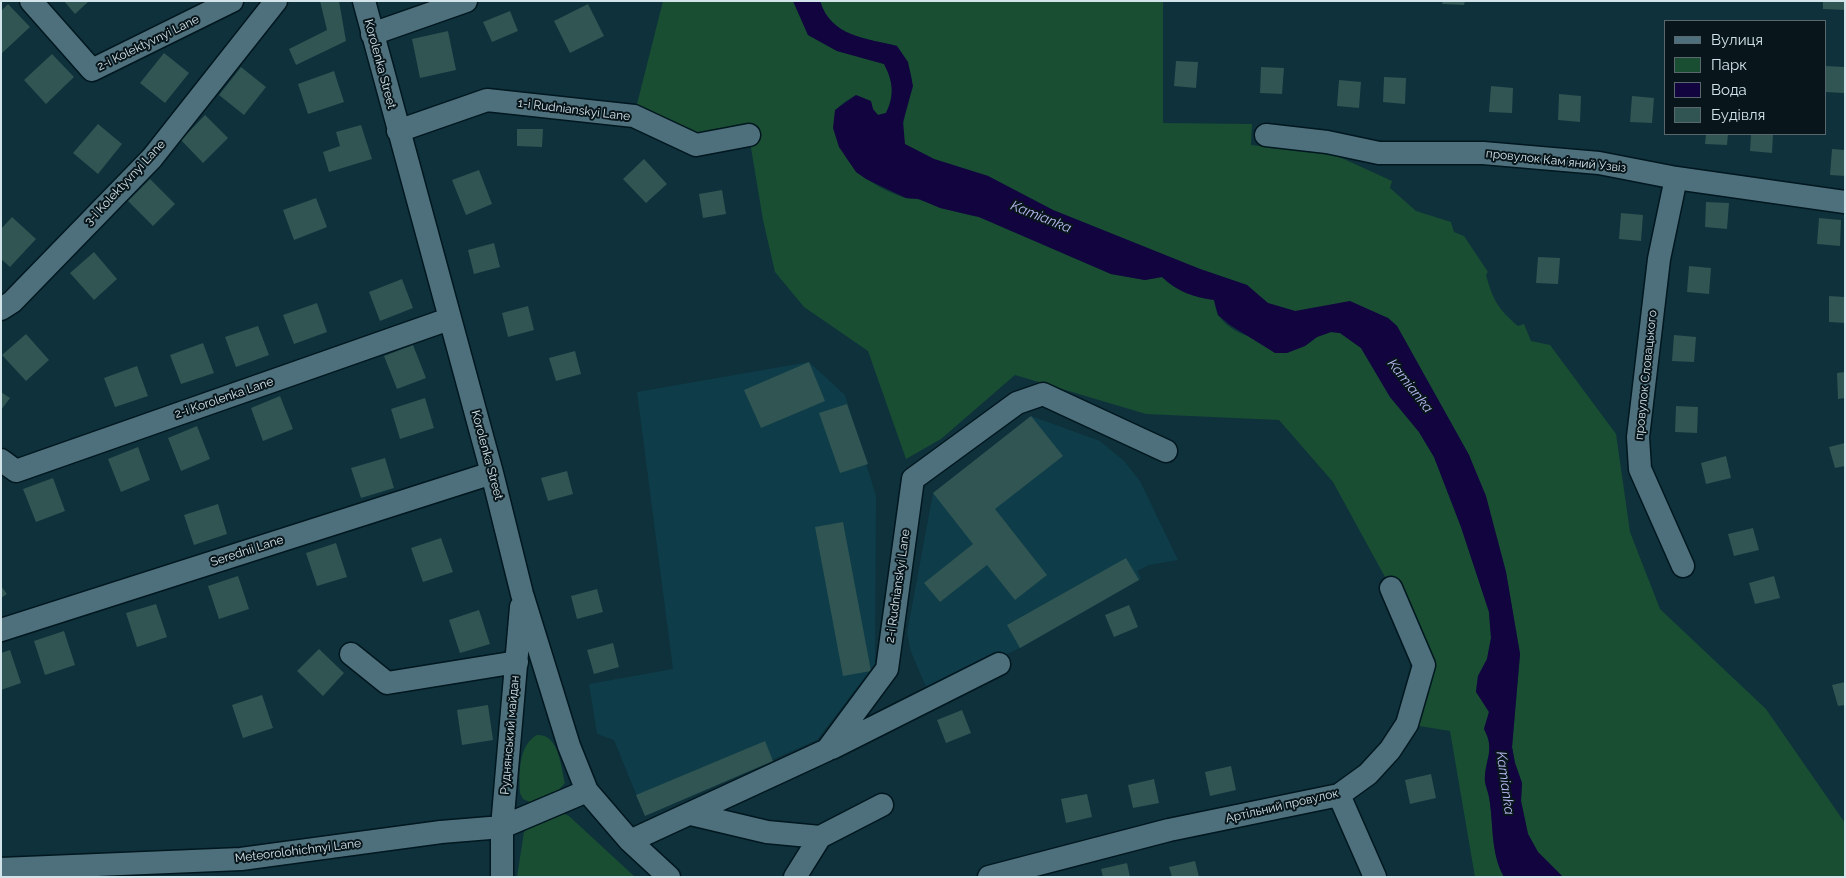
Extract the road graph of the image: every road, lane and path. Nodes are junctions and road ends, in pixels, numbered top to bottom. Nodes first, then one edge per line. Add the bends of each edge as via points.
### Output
1 (31, 1) edge
2 (232, 1) edge
3 (276, 1) edge
4 (364, 1) edge
5 (466, 1) edge
6 (372, 34) junction
7 (398, 131) junction
8 (1266, 135) dead end
9 (749, 136) dead end
10 (1676, 178) junction
11 (1845, 202) edge
12 (1, 309) edge
13 (449, 319) junction
14 (1166, 451) dead end
15 (1, 460) edge
16 (492, 473) junction
17 (1683, 566) dead end
18 (1391, 588) dead end
19 (522, 594) junction
20 (1, 630) edge
21 (351, 654) dead end
22 (517, 662) junction
23 (999, 664) dead end
24 (827, 750) junction
25 (587, 791) junction
26 (1340, 795) junction
27 (882, 805) dead end
28 (691, 814) junction
29 (502, 827) junction
30 (820, 837) junction
31 (630, 841) junction
32 (1, 868) edge
33 (239, 868) edge
34 (502, 877) edge
35 (669, 877) edge
36 (795, 877) edge
37 (989, 877) edge
38 (1375, 877) edge

1 - 2 street, 2-i Kolektyvnyi Lane via 92,70
3 - 12 street, 3-i Kolektyvnyi Lane via 152,158 12,302
4 - 6 street, Korolenka Street
5 - 6 street
6 - 7 street, Korolenka Street
7 - 9 street, 1-i Rudnianskyi Lane via 488,100 634,116 696,145
7 - 13 street, Korolenka Street
8 - 10 street, провулок Камʼяний Узвіз via 1327,142 1379,153 1483,153 1599,163
10 - 11 street, провулок Камʼяний Узвіз
10 - 17 street, провулок Словацького via 1659,259 1638,437 1640,469
13 - 15 street, 2-i Korolenka Lane via 16,471
13 - 16 street, Korolenka Street
14 - 24 street, 2-i Rudnianskyi Lane via 1042,394 1017,403 913,478 887,669
16 - 19 street, Korolenka Street
16 - 20 street, Serednii Lane
18 - 26 street, Артільний провулок via 1424,665 1406,724 1390,750 1368,774
19 - 22 street, Руднянський майдан
19 - 25 street, Korolenka Street via 569,746
21 - 22 street via 387,683
22 - 29 street, Руднянський майдан
23 - 24 street
24 - 28 street, 2-i Rudnianskyi Lane
25 - 29 street, Meteorolohichnyi Lane
25 - 31 street, Korolenka Street
26 - 37 street, Артільний провулок via 1169,830
26 - 38 street
27 - 30 street
28 - 30 street via 767,832
28 - 31 street, 2-i Rudnianskyi Lane
29 - 33 street, Meteorolohichnyi Lane via 441,832
29 - 34 street, Руднянський майдан
30 - 36 street
31 - 35 street, Korolenka Street
32 - 33 street, Meteorolohichnyi Lane

